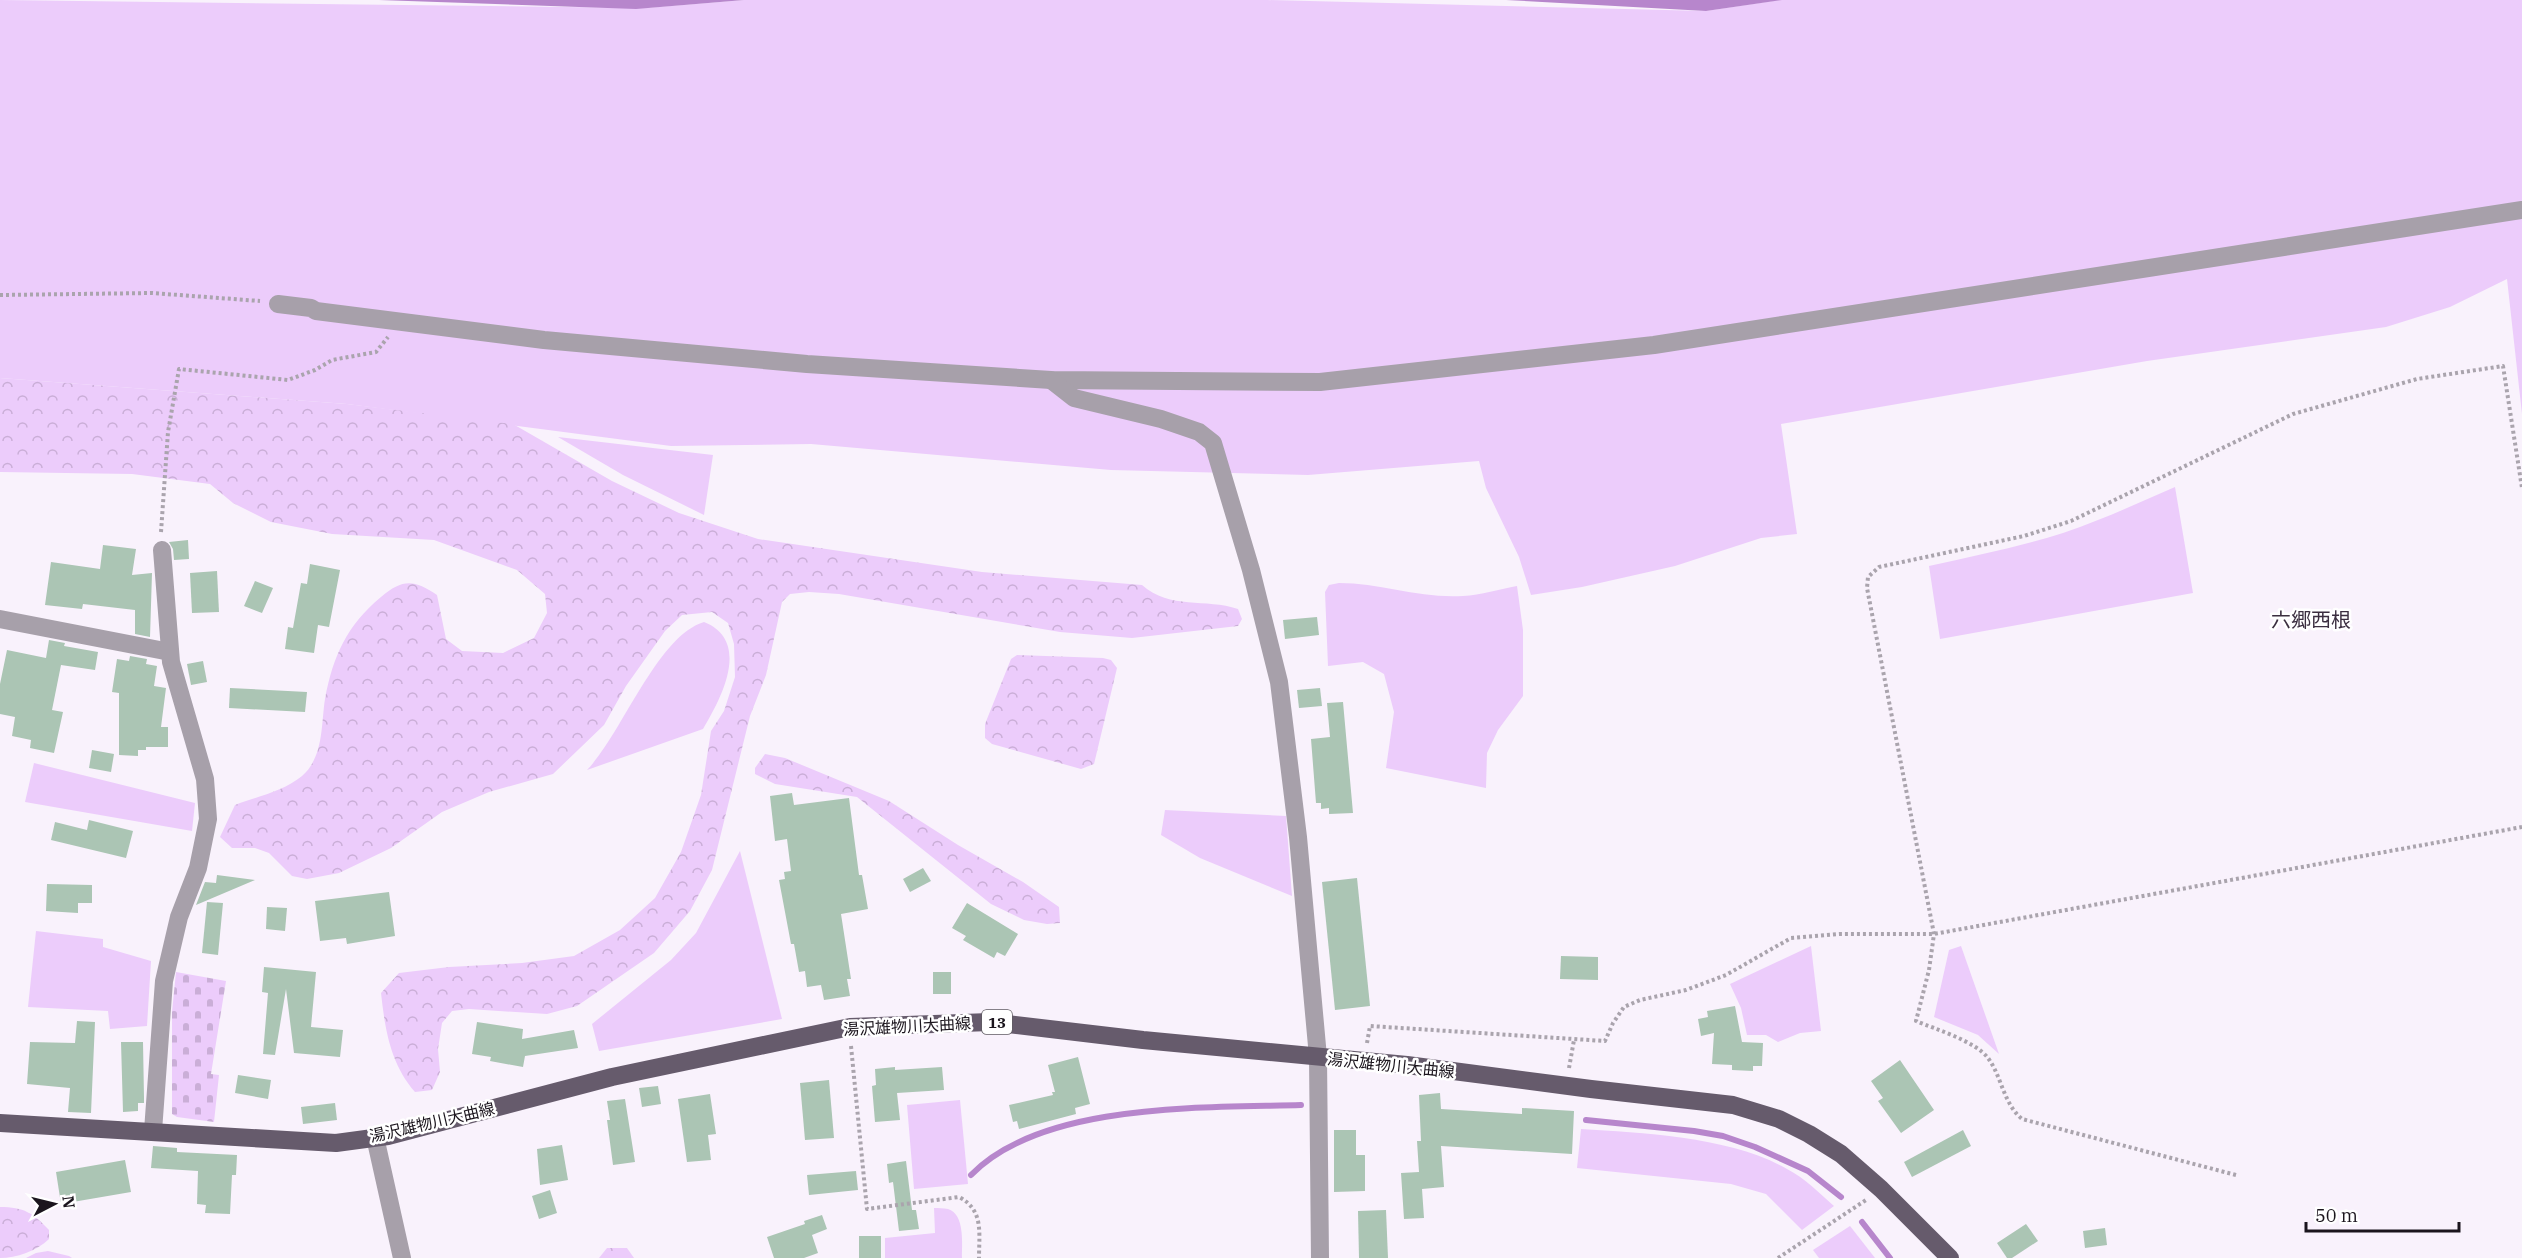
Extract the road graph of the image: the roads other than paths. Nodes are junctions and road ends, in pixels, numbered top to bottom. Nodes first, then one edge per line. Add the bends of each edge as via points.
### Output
1 (2522, 210) edge
2 (278, 303) road end
3 (1051, 380) junction
4 (162, 550) road end
5 (0, 619) edge
6 (170, 652) junction
7 (1318, 1057) junction
8 (0, 1123) edge
9 (153, 1131) junction
10 (375, 1137) junction
11 (402, 1258) edge
12 (1320, 1258) edge
13 (1950, 1258) edge

1 - 3 street via 1654,345 1320,382
2 - 3 street via 399,322 681,354
3 - 7 street via 1074,398 1161,419 1199,432 1213,443 1279,682
4 - 6 street
5 - 6 street
6 - 9 street via 205,779 208,819 198,868 179,917 164,981
7 - 10 main road, 湯沢雄物川大曲線 / 13 via 990,1022 849,1027 612,1077
7 - 12 street
7 - 13 main road, 湯沢雄物川大曲線 / 13 via 1732,1105 1779,1119 1841,1154
8 - 9 main road, 湯沢雄物川大曲線 / 13
9 - 10 main road, 湯沢雄物川大曲線 / 13 via 336,1143
10 - 11 street

